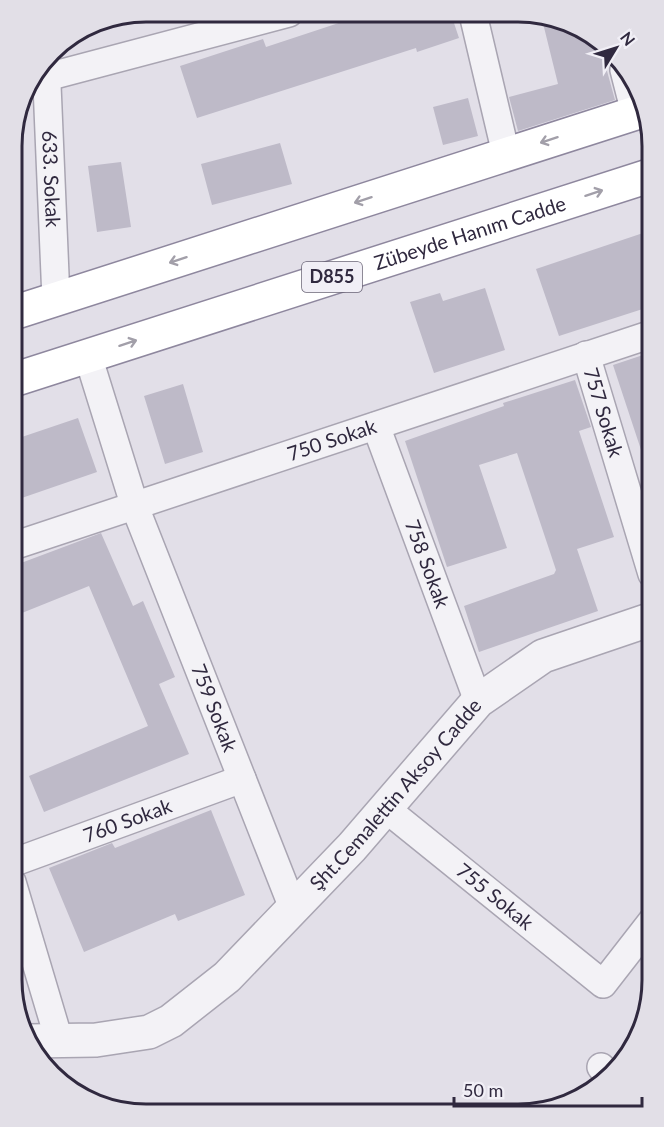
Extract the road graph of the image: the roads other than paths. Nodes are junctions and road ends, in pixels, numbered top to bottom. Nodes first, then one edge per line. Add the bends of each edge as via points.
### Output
1 (475, 22) edge
2 (247, 23) edge
3 (51, 68) edge
4 (47, 73) edge
5 (636, 112) edge
6 (506, 154) junction
7 (642, 178) edge
8 (56, 299) junction
9 (22, 310) edge
10 (642, 337) edge
11 (586, 355) junction
12 (88, 356) junction
13 (22, 377) edge
14 (376, 426) junction
15 (135, 507) junction
16 (642, 539) edge
17 (22, 543) edge
18 (641, 623) edge
19 (478, 701) junction
20 (242, 779) junction
21 (386, 808) junction
22 (22, 859) edge
23 (293, 908) junction
24 (22, 931) edge
25 (641, 935) edge
26 (44, 1040) edge

1 - 6 street
2 - 3 street
4 - 8 street, 633. Sokak
5 -> 6 highway
6 -> 8 highway
12 -> 7 highway, Zübeyde Hanım Cadde / D855
8 - 9 highway
10 - 11 street, 750 Sokak
11 - 14 street, 750 Sokak
11 - 16 street, 757 Sokak
12 - 13 highway, Zübeyde Hanım Cadde / D855
12 - 15 street, 759 Sokak
14 - 15 street, 750 Sokak
14 - 19 street, 758 Sokak
15 - 17 street, 750 Sokak
15 - 20 street, 759 Sokak
18 - 19 street, Şht.Cemalettin Aksoy Cadde via 543,656
19 - 21 street, Şht.Cemalettin Aksoy Cadde
20 - 22 street, 760 Sokak
20 - 23 street, 759 Sokak
21 - 23 street, Şht.Cemalettin Aksoy Cadde
21 - 25 street, 755 Sokak via 603,984
23 - 26 street, Şht.Cemalettin Aksoy Cadde via 227,977 171,1021 149,1032 96,1040
24 - 26 street

